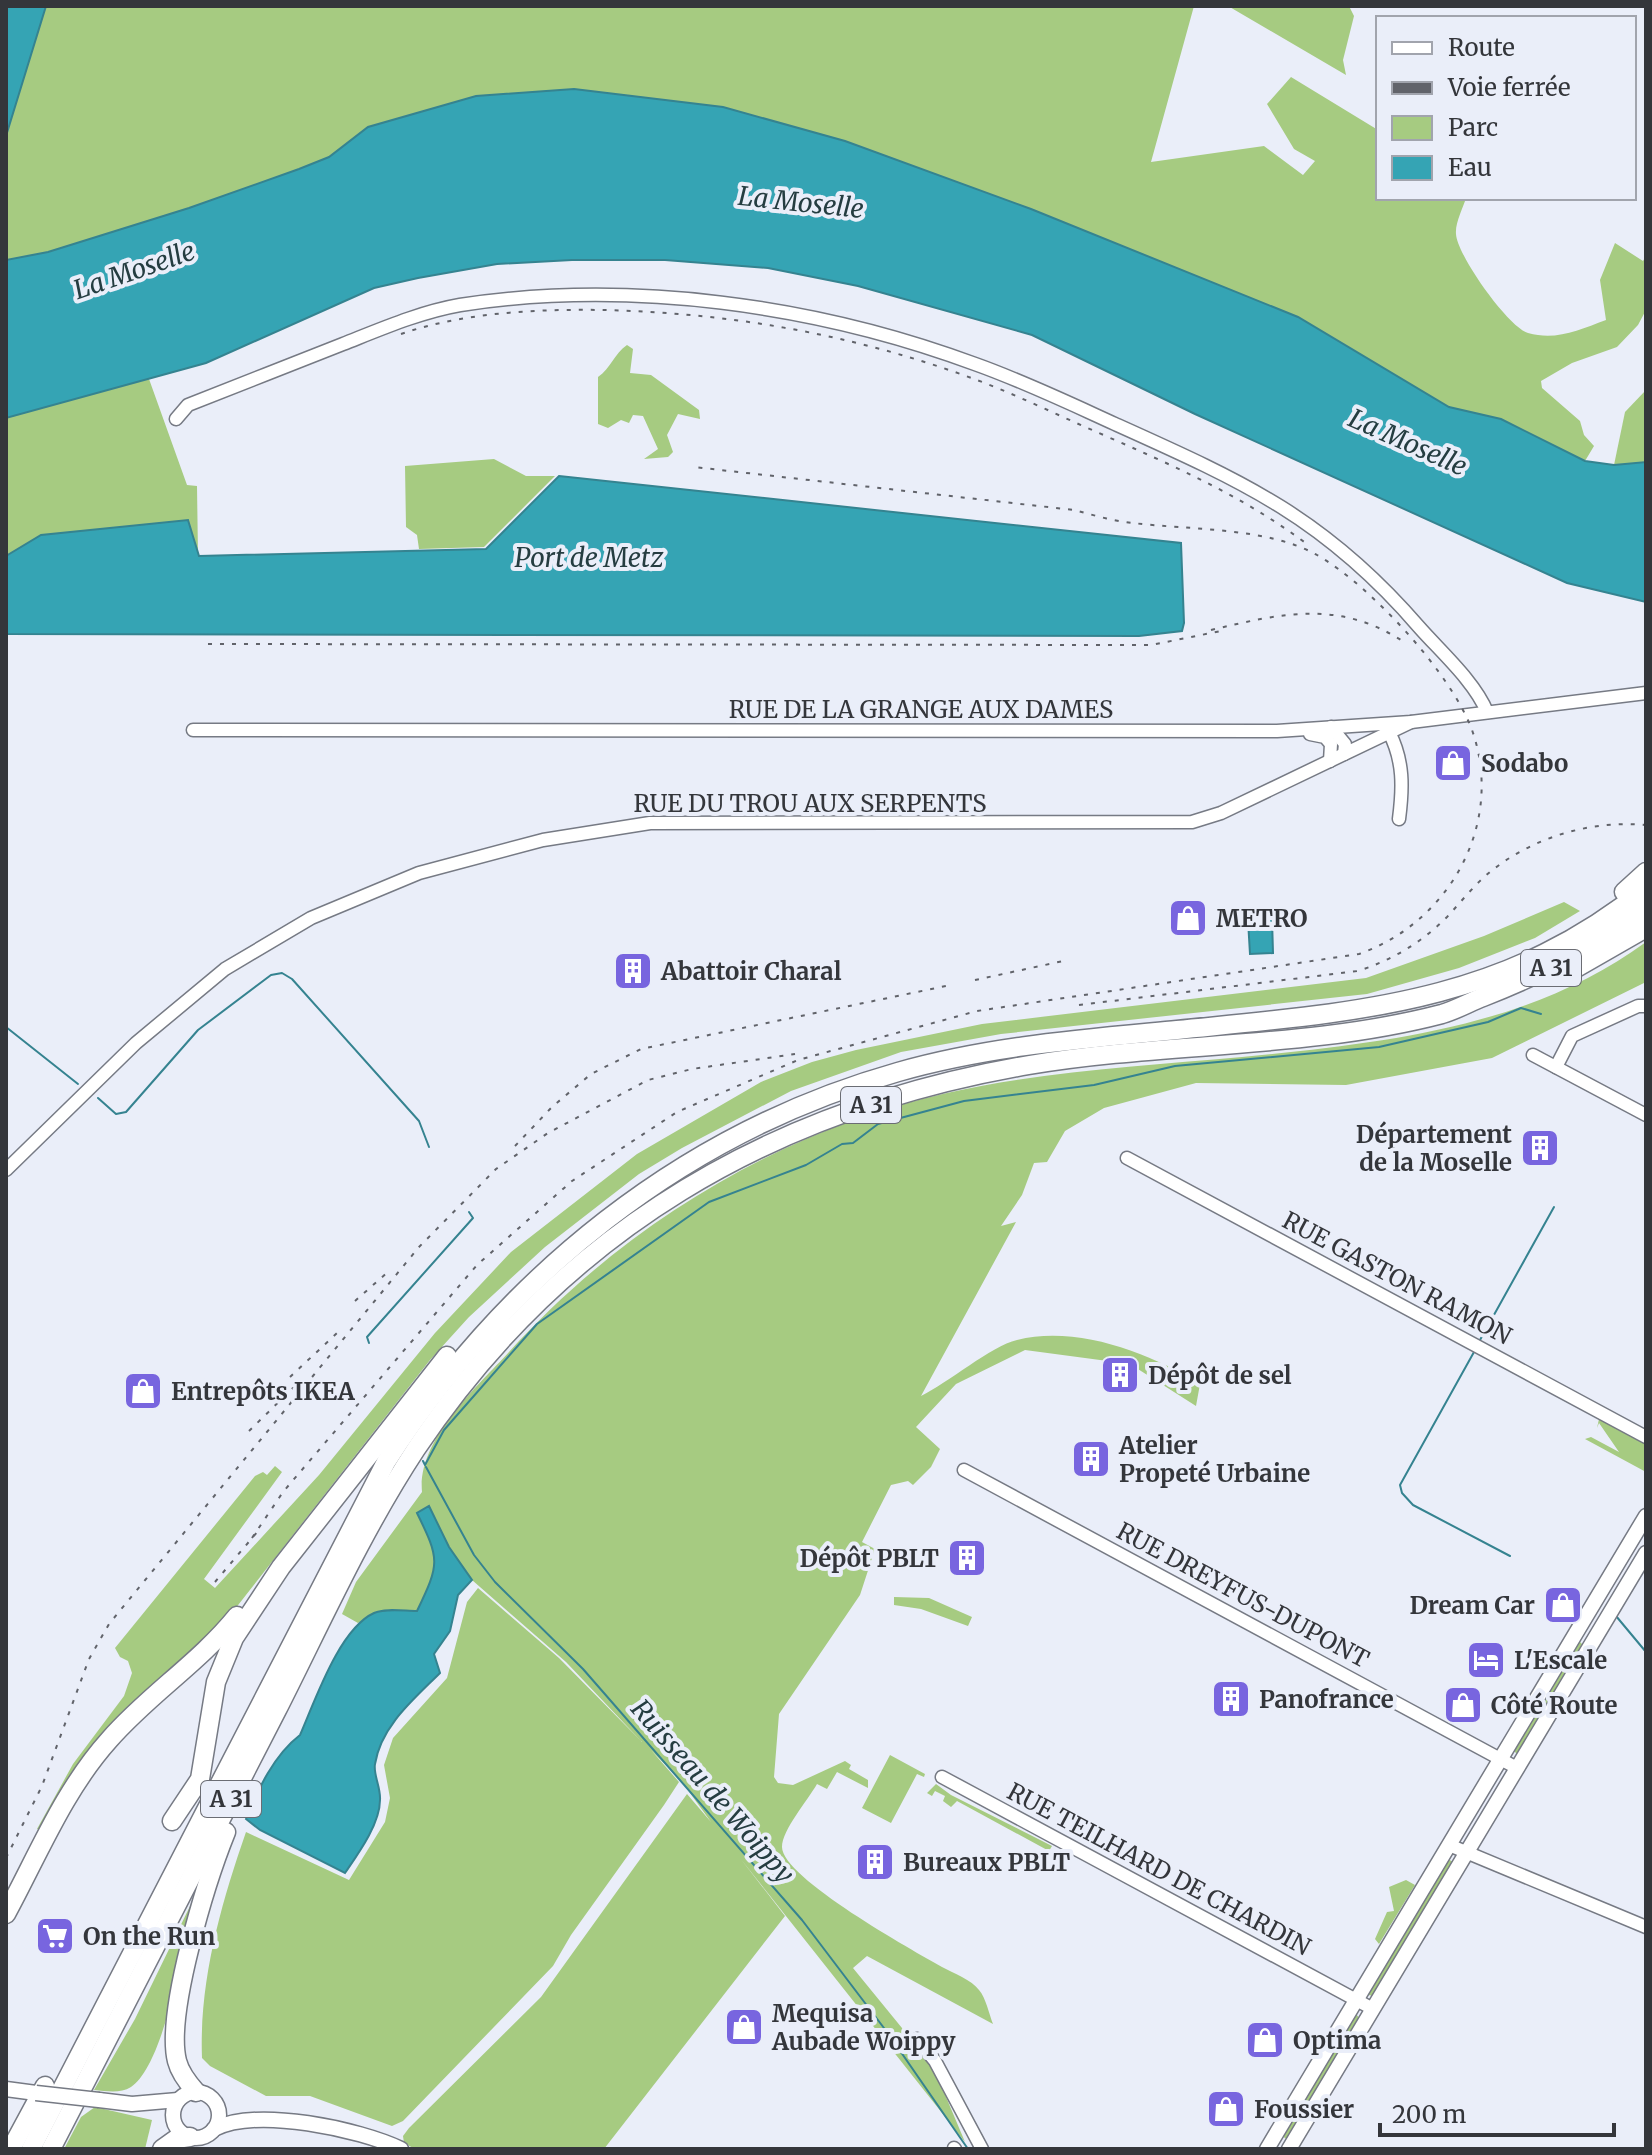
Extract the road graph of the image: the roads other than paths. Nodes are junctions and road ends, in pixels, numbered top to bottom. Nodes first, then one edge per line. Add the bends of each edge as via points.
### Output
1 (176, 419) dead end
2 (1646, 693) edge
3 (1487, 712) junction
4 (1411, 722) junction
5 (1331, 727) junction
6 (193, 730) dead end
7 (1279, 731) junction
8 (1389, 732) junction
9 (1344, 754) junction
10 (1330, 761) junction
11 (1399, 819) dead end
12 (1646, 872) edge
13 (1646, 888) edge
14 (1646, 908) edge
15 (1607, 917) junction
16 (1646, 928) edge
17 (1646, 1006) edge
18 (1447, 1013) junction
19 (1533, 1055) dead end
20 (1556, 1067) junction
21 (1646, 1115) edge
22 (1127, 1158) dead end
23 (6, 1170) edge
24 (556, 1259) junction
25 (1646, 1437) edge
26 (964, 1470) dead end
27 (1646, 1516) edge
28 (1646, 1553) edge
29 (281, 1567) junction
30 (1501, 1759) junction
31 (1517, 1768) junction
32 (942, 1777) dead end
33 (238, 1785) junction
34 (172, 1821) dead end
35 (1449, 1845) junction
36 (1467, 1853) junction
37 (6, 1914) edge
38 (1646, 1927) edge
39 (1356, 2000) junction
40 (1373, 2009) junction
41 (917, 2039) dead end
42 (6, 2089) edge
43 (41, 2089) junction
44 (196, 2092) junction
45 (178, 2100) junction
46 (132, 2104) junction
47 (215, 2104) junction
48 (265, 2121) junction
49 (174, 2123) junction
50 (214, 2129) junction
51 (190, 2137) junction
52 (1270, 2144) edge
53 (391, 2147) edge
54 (11, 2149) edge
55 (31, 2149) edge
56 (51, 2149) edge
57 (162, 2149) edge
58 (982, 2149) edge
59 (1290, 2149) edge

1 - 3 street via 188,405 402,321 460,305 557,298 656,299 773,312 858,329 1002,374 1284,505 1372,576
2 - 3 street, RUE DE LA GRANGE AUX DAMES
3 - 4 street, RUE DE LA GRANGE AUX DAMES
4 - 5 street, RUE DE LA GRANGE AUX DAMES
4 - 8 street, RUE DU TROU AUX SERPENTS
5 - 7 street, RUE DE LA GRANGE AUX DAMES
5 - 9 street via 1345,744
6 - 7 street, RUE DE LA GRANGE AUX DAMES
7 - 10 street via 1325,737 1331,744
8 - 9 street, RUE DU TROU AUX SERPENTS
8 - 11 street via 1403,780
9 - 10 street, RUE DU TROU AUX SERPENTS
10 - 23 street, RUE DU TROU AUX SERPENTS via 1192,822 650,823 543,840 419,873 311,918 225,969 143,1036
12 - 15 highway via 1615,900
13 - 15 highway, A 31
14 - 18 highway, A 31 via 1546,971
15 - 24 highway, A 31 via 1515,968 1411,1001 1017,1047 886,1076 784,1114 708,1151 641,1193
16 - 18 highway via 1550,982
17 - 20 street via 1572,1036
18 - 33 highway, A 31 via 1325,1034 1034,1064 949,1081 792,1132 654,1206 546,1291 440,1417 385,1501
19 - 20 street
20 - 21 street
22 - 25 street, RUE GASTON RAMON
24 - 29 highway via 524,1279 475,1325
24 - 55 highway, A 31 via 458,1361 386,1462
26 - 30 street, RUE DREYFUS-DUPONT
27 - 30 main road
28 - 31 main road
29 - 34 highway via 234,1638 219,1672 200,1779
29 - 37 highway via 206,1652 110,1737 86,1767
30 - 31 street, RUE DREYFUS-DUPONT
30 - 35 main road
31 - 36 main road
32 - 39 street, RUE TEILHARD DE CHARDIN
33 - 44 highway via 239,1800 201,1905 175,2031 178,2065
33 - 56 highway, A 31
35 - 36 street
35 - 39 main road
36 - 38 street
36 - 40 main road
39 - 40 street, RUE TEILHARD DE CHARDIN
39 - 52 main road
40 - 59 main road
41 - 58 street via 935,2061
42 - 43 main road
43 - 46 main road, bridge
43 - 54 highway
44 - 45 main road
44 - 47 main road
45 - 46 main road
45 - 49 main road
46 - 49 main road
47 - 48 main road
47 - 50 main road
48 - 50 main road
48 - 53 main road via 351,2132
49 - 51 main road
50 - 51 main road via 203,2137
51 - 57 highway
52 - 59 street

